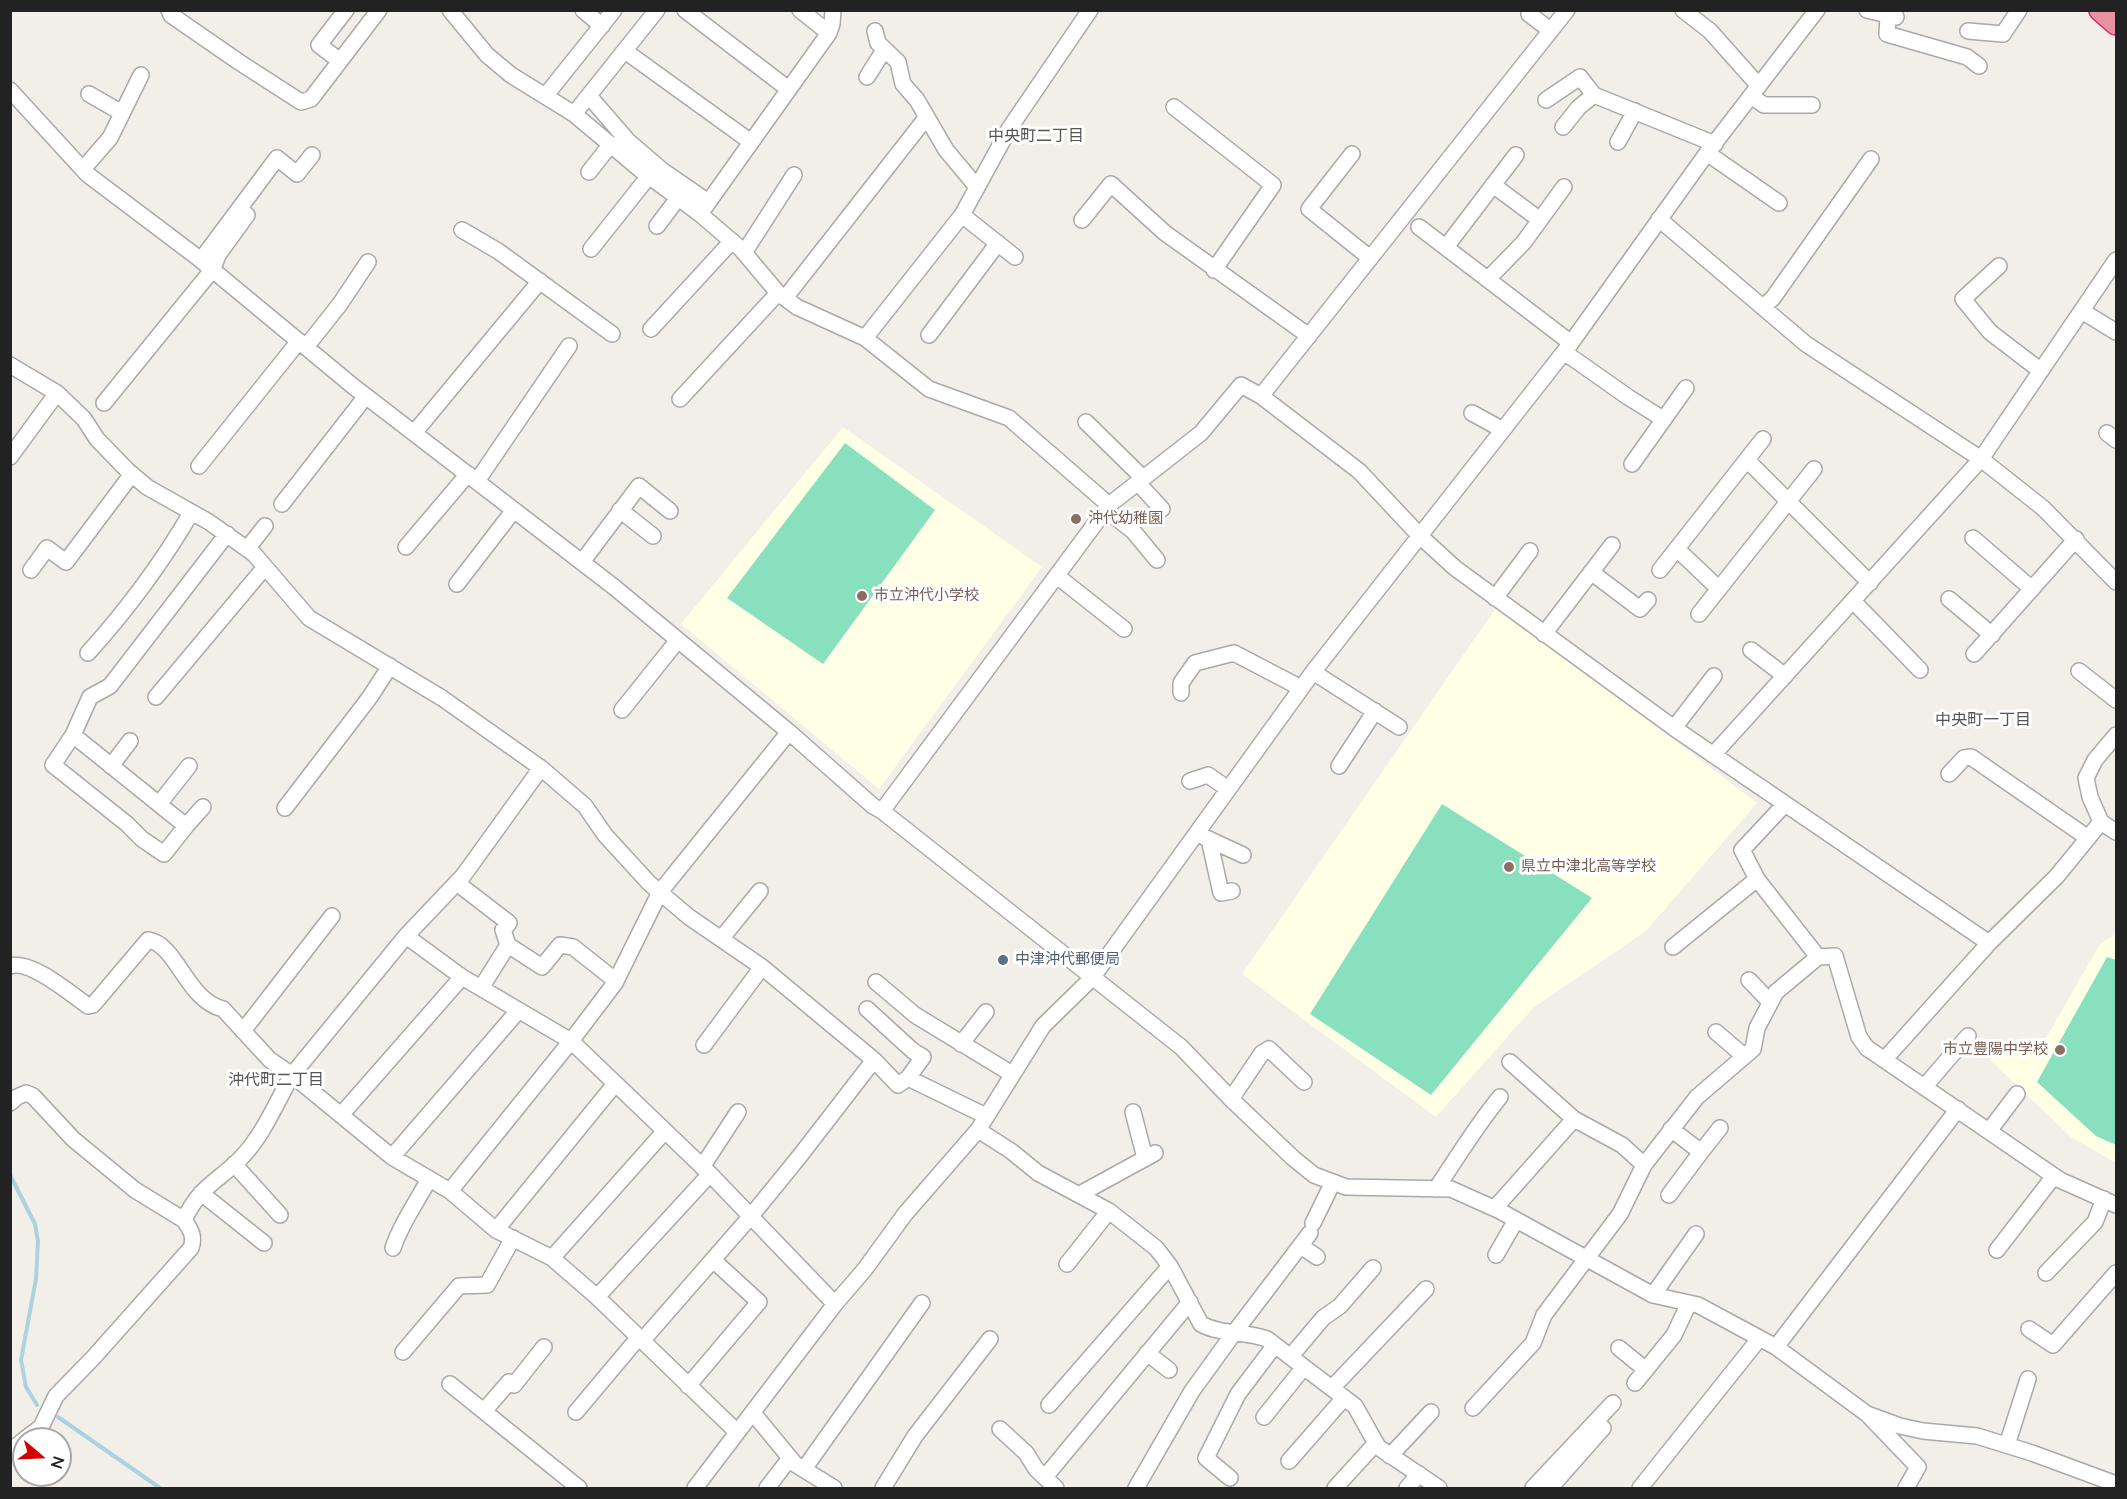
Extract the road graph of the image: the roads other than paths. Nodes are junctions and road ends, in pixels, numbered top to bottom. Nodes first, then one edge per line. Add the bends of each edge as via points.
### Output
1 (169, 10) edge
2 (346, 10) edge
3 (379, 10) edge
4 (450, 10) edge
5 (583, 10) edge
6 (614, 10) edge
7 (657, 10) edge
8 (685, 10) edge
9 (800, 10) edge
10 (833, 10) edge
11 (1090, 10) edge
12 (1683, 10) edge
13 (1817, 10) edge
14 (1867, 10) edge
15 (2019, 10) edge
16 (2100, 10) edge
17 (1561, 12) edge
18 (1529, 14) dead end
19 (2116, 24) edge
20 (602, 26) junction
21 (1550, 30) junction
22 (875, 32) dead end
23 (1968, 32) dead end
24 (829, 33) junction
25 (884, 50) junction
26 (625, 51) junction
27 (340, 61) junction
28 (1979, 66) dead end
29 (141, 75) dead end
30 (867, 77) dead end
31 (788, 88) junction
32 (10, 90) edge
33 (1755, 91) junction
34 (89, 94) dead end
35 (546, 95) junction
36 (1594, 95) junction
37 (589, 96) junction
38 (1546, 100) dead end
39 (1812, 105) dead end
40 (1174, 107) dead end
41 (1635, 111) junction
42 (122, 113) junction
43 (574, 114) junction
44 (926, 118) junction
45 (1563, 127) dead end
46 (751, 142) junction
47 (1618, 142) dead end
48 (611, 144) junction
49 (1711, 148) junction
50 (1352, 154) dead end
51 (312, 155) dead end
52 (1516, 155) dead end
53 (1871, 159) dead end
54 (83, 169) junction
55 (589, 172) dead end
56 (794, 175) dead end
57 (649, 176) junction
58 (1493, 185) junction
59 (977, 187) junction
60 (1564, 187) dead end
61 (678, 198) junction
62 (1779, 203) dead end
63 (704, 208) junction
64 (248, 214) dead end
65 (962, 215) junction
66 (1659, 219) junction
67 (1082, 220) dead end
68 (1540, 220) junction
69 (657, 226) dead end
70 (1419, 227) dead end
71 (462, 230) dead end
72 (732, 242) junction
73 (998, 243) junction
74 (1446, 247) junction
75 (591, 249) dead end
76 (744, 253) junction
77 (1015, 256) dead end
78 (1370, 258) junction
79 (2116, 260) edge
80 (368, 262) dead end
81 (207, 265) junction
82 (1999, 266) dead end
83 (1215, 270) junction
84 (1488, 279) junction
85 (540, 281) junction
86 (782, 295) junction
87 (1763, 308) junction
88 (2082, 311) junction
89 (651, 329) dead end
90 (2116, 332) edge
91 (612, 334) dead end
92 (929, 335) dead end
93 (1309, 336) junction
94 (865, 338) junction
95 (302, 344) junction
96 (569, 346) dead end
97 (1567, 347) junction
98 (10, 365) edge
99 (2041, 371) junction
100 (1686, 388) dead end
101 (57, 393) junction
102 (366, 396) junction
103 (1261, 396) junction
104 (680, 399) dead end
105 (104, 403) dead end
106 (1472, 413) dead end
107 (1663, 419) junction
108 (1086, 422) dead end
109 (1503, 430) junction
110 (414, 433) junction
111 (1763, 439) dead end
112 (10, 457) edge
113 (1981, 459) junction
114 (1747, 460) junction
115 (1632, 464) dead end
116 (199, 466) dead end
117 (1814, 469) dead end
118 (132, 474) junction
119 (472, 478) junction
120 (1141, 480) junction
121 (1788, 501) junction
122 (282, 504) dead end
123 (1108, 508) junction
124 (1162, 508) dead end
125 (514, 510) junction
126 (620, 510) junction
127 (670, 511) dead end
128 (191, 513) junction
129 (265, 526) dead end
130 (227, 534) junction
131 (653, 536) dead end
132 (1420, 536) junction
133 (1973, 538) dead end
134 (2076, 539) junction
135 (1612, 545) dead end
136 (406, 547) dead end
137 (247, 549) junction
138 (1677, 549) junction
139 (1530, 551) dead end
140 (1157, 560) dead end
141 (582, 562) junction
142 (265, 567) junction
143 (31, 570) dead end
144 (1660, 570) dead end
145 (1591, 572) junction
146 (2113, 573) edge
147 (1057, 576) junction
148 (1870, 583) junction
149 (457, 584) dead end
150 (1719, 589) junction
151 (2032, 589) junction
152 (1495, 598) junction
153 (1949, 599) dead end
154 (1648, 600) dead end
155 (1853, 601) junction
156 (1699, 614) dead end
157 (1124, 629) dead end
158 (1544, 634) junction
159 (1992, 635) junction
160 (678, 640) junction
161 (1751, 650) dead end
162 (88, 652) dead end
163 (1974, 654) dead end
164 (390, 666) junction
165 (1920, 670) dead end
166 (2079, 671) dead end
167 (1313, 672) junction
168 (1714, 676) dead end
169 (1785, 676) junction
170 (1301, 688) junction
171 (1181, 693) dead end
172 (156, 697) dead end
173 (2116, 700) edge
174 (622, 710) dead end
175 (1375, 711) junction
176 (1399, 727) dead end
177 (1674, 728) junction
178 (789, 732) junction
179 (73, 735) junction
180 (2116, 735) edge
181 (130, 741) dead end
182 (1713, 755) junction
183 (111, 765) junction
184 (189, 766) dead end
185 (1339, 766) dead end
186 (541, 768) junction
187 (1949, 774) dead end
188 (1190, 781) dead end
189 (1228, 789) junction
190 (159, 804) junction
191 (1785, 804) junction
192 (203, 807) dead end
193 (285, 808) dead end
194 (877, 809) junction
195 (2101, 822) junction
196 (186, 826) junction
197 (2116, 832) edge
198 (1203, 836) junction
199 (2088, 838) junction
200 (1243, 855) dead end
201 (1757, 879) junction
202 (457, 883) junction
203 (760, 891) dead end
204 (1232, 891) dead end
205 (660, 892) junction
206 (332, 916) dead end
207 (406, 936) junction
208 (722, 939) junction
209 (1989, 943) junction
210 (508, 945) junction
211 (1673, 947) dead end
212 (1818, 957) junction
213 (10, 966) edge
214 (762, 967) junction
215 (462, 977) junction
216 (1092, 978) junction
217 (1749, 980) dead end
218 (616, 981) junction
219 (876, 982) dead end
220 (481, 988) junction
221 (1770, 1002) junction
222 (867, 1009) dead end
223 (518, 1011) junction
224 (986, 1012) dead end
225 (243, 1031) junction
226 (1716, 1032) dead end
227 (1968, 1036) dead end
228 (571, 1041) junction
229 (704, 1044) dead end
230 (962, 1044) junction
231 (1744, 1056) junction
232 (874, 1060) junction
233 (1884, 1060) junction
234 (1510, 1062) dead end
235 (1012, 1074) junction
236 (292, 1075) junction
237 (908, 1078) junction
238 (1304, 1082) dead end
239 (615, 1084) junction
240 (1925, 1086) junction
241 (2017, 1094) dead end
242 (1500, 1096) dead end
243 (1231, 1099) junction
244 (10, 1103) edge
245 (1958, 1109) junction
246 (738, 1112) dead end
247 (1133, 1112) dead end
248 (341, 1115) junction
249 (986, 1116) junction
250 (1574, 1119) junction
251 (1720, 1128) dead end
252 (1671, 1129) junction
253 (978, 1130) junction
254 (1989, 1131) junction
255 (664, 1132) junction
256 (1701, 1152) junction
257 (392, 1157) junction
258 (234, 1164) junction
259 (1644, 1165) junction
260 (706, 1171) junction
261 (2054, 1176) junction
262 (429, 1179) junction
263 (1333, 1182) junction
264 (1436, 1189) junction
265 (450, 1191) junction
266 (201, 1193) junction
267 (1080, 1194) junction
268 (1669, 1195) dead end
269 (2110, 1202) edge
270 (1495, 1208) junction
271 (1109, 1211) junction
272 (280, 1215) dead end
273 (751, 1216) junction
274 (184, 1220) junction
275 (1516, 1220) junction
276 (496, 1230) junction
277 (1696, 1234) dead end
278 (513, 1238) junction
279 (264, 1244) dead end
280 (1300, 1245) junction
281 (393, 1248) dead end
282 (1997, 1250) dead end
283 (1496, 1255) dead end
284 (1317, 1257) dead end
285 (552, 1258) junction
286 (1585, 1259) junction
287 (713, 1260) junction
288 (1067, 1264) dead end
289 (1170, 1266) junction
290 (1373, 1268) dead end
291 (2046, 1273) dead end
292 (2116, 1273) edge
293 (1426, 1289) dead end
294 (1653, 1295) junction
295 (597, 1297) junction
296 (1190, 1302) junction
297 (922, 1303) dead end
298 (1689, 1303) junction
299 (834, 1304) junction
300 (2030, 1329) dead end
301 (1234, 1333) junction
302 (640, 1339) junction
303 (990, 1339) dead end
304 (1759, 1339) junction
305 (1275, 1345) junction
306 (544, 1347) dead end
307 (1776, 1347) junction
308 (1619, 1348) dead end
309 (403, 1352) dead end
310 (1147, 1353) junction
311 (1291, 1356) junction
312 (1304, 1367) junction
313 (1169, 1370) dead end
314 (1646, 1370) junction
315 (2028, 1379) dead end
316 (1635, 1383) dead end
317 (450, 1384) dead end
318 (688, 1386) junction
319 (1338, 1393) junction
320 (1613, 1403) dead end
321 (1049, 1405) dead end
322 (1473, 1408) dead end
323 (484, 1411) junction
324 (1431, 1412) dead end
325 (576, 1413) dead end
326 (753, 1413) junction
327 (1867, 1414) junction
328 (1264, 1417) dead end
329 (1607, 1423) dead end
330 (41, 1427) edge
331 (1008, 1431) dead end
332 (737, 1432) junction
333 (1376, 1443) junction
334 (2007, 1445) junction
335 (1390, 1456) junction
336 (790, 1458) junction
337 (1289, 1461) dead end
338 (804, 1469) junction
339 (1419, 1474) junction
340 (1045, 1477) junction
341 (1230, 1478) dead end
342 (2116, 1484) edge
343 (579, 1488) edge
344 (695, 1488) edge
345 (767, 1488) edge
346 (834, 1488) edge
347 (883, 1488) edge
348 (1056, 1488) edge
349 (1136, 1488) edge
350 (1335, 1488) edge
351 (1407, 1488) edge
352 (1439, 1488) edge
353 (1533, 1488) edge
354 (1550, 1488) edge
355 (1640, 1488) edge
356 (1906, 1488) edge

1 - 27 street via 194,32 301,102 311,99
2 - 27 street via 320,45
3 - 27 street
4 - 35 street via 487,55 511,75
5 - 20 street
6 - 20 street
7 - 26 street
8 - 31 street
9 - 24 street
10 - 24 street
11 - 59 street via 1009,129
12 - 33 street via 1710,31
13 - 33 street
14 - 28 street via 1893,17 1887,34 1967,57
15 - 23 street via 2003,34
16 - 19 highway
17 - 21 street
18 - 21 street
20 - 35 street
21 - 78 street
22 - 25 street
24 - 31 street
25 - 30 street
25 - 44 street via 898,62 903,84
26 - 37 street
26 - 46 street
29 - 42 street
31 - 46 street
32 - 54 street
33 - 39 street via 1764,105
33 - 49 street
34 - 42 street
35 - 43 street
36 - 38 street via 1580,77
36 - 41 street
36 - 45 street
37 - 43 street
37 - 63 street via 628,141
40 - 83 street via 1273,184
41 - 47 street
41 - 49 street
42 - 54 street via 110,138
43 - 48 street
44 - 59 street
44 - 86 street
46 - 63 street
48 - 55 street
48 - 57 street
49 - 62 street
49 - 66 street
50 - 78 street via 1309,209
51 - 81 street via 297,174 277,158
52 - 58 street
53 - 87 street
54 - 81 street
56 - 76 street
57 - 61 street
57 - 75 street
58 - 68 street
58 - 74 street
59 - 65 street
60 - 68 street
61 - 63 street
61 - 69 street
63 - 72 street
64 - 81 street
65 - 73 street
65 - 94 street
66 - 87 street
66 - 97 street
67 - 83 street via 1111,184 1165,233
68 - 84 street
70 - 74 street
71 - 85 street
72 - 76 street
72 - 89 street
73 - 77 street
73 - 92 street
74 - 84 street
76 - 86 street
78 - 93 street
79 - 88 street
80 - 95 street via 339,304
81 - 95 street
81 - 105 street
82 - 99 street via 1963,299 1990,332
83 - 93 street
84 - 97 street
85 - 91 street
85 - 110 street
86 - 94 street
86 - 104 street
87 - 113 street via 1806,344
88 - 90 street
88 - 99 street
93 - 103 street
94 - 123 street via 930,389 1009,418
95 - 102 street
95 - 116 street
96 - 119 street
97 - 107 street via 1628,397
97 - 109 street
98 - 101 street
99 - 113 street
100 - 107 street
101 - 112 street
101 - 118 street
102 - 110 street
102 - 122 street
103 - 120 street via 1241,385 1201,432
103 - 132 street via 1359,471
106 - 109 street
107 - 115 street
108 - 120 street
109 - 132 street
110 - 119 street
111 - 114 street
113 - 134 street
113 - 148 street
114 - 121 street
114 - 138 street
117 - 121 street
118 - 128 street
118 - 143 street via 66,562 47,548
119 - 125 street
119 - 136 street
120 - 123 street
120 - 124 street
121 - 148 street
121 - 150 street
123 - 140 street
123 - 147 street
125 - 141 street
125 - 149 street
126 - 127 street via 639,486
126 - 131 street
126 - 141 street
128 - 130 street
128 - 162 street via 175,540
129 - 137 street
130 - 137 street
130 - 179 street via 110,686 90,697
132 - 152 street
132 - 167 street
133 - 151 street
134 - 146 street
134 - 151 street
135 - 145 street
137 - 142 street
138 - 144 street
138 - 150 street
139 - 152 street
141 - 160 street
142 - 164 street via 309,618
142 - 172 street
145 - 154 street via 1640,609
145 - 158 street
147 - 157 street
147 - 194 street
148 - 155 street
150 - 156 street
151 - 159 street
152 - 158 street
153 - 159 street
155 - 165 street
155 - 169 street
158 - 177 street
159 - 163 street
160 - 174 street
160 - 178 street
161 - 169 street
164 - 186 street
164 - 193 street
166 - 173 street
167 - 170 street
167 - 175 street
168 - 177 street
169 - 182 street
170 - 171 street via 1234,653 1195,663 1181,683
170 - 189 street
175 - 176 street
175 - 185 street
177 - 182 street
178 - 194 street
178 - 205 street
179 - 183 street
179 - 196 street via 53,765 142,839 170,858
180 - 195 street via 2086,778
181 - 183 street
182 - 191 street
183 - 190 street
184 - 190 street
186 - 202 street
186 - 205 street via 585,806 622,855
187 - 199 street via 1964,758 1971,757
188 - 189 street via 1208,775
189 - 198 street
190 - 196 street
191 - 201 street via 1742,850
191 - 209 street
192 - 196 street
194 - 216 street
195 - 197 street
195 - 199 street
198 - 200 street
198 - 204 street via 1221,893
198 - 216 street
199 - 209 street via 2057,876
201 - 211 street
201 - 212 street
202 - 207 street
202 - 210 street via 509,923 503,930
203 - 208 street
205 - 208 street
205 - 218 street
206 - 225 street
207 - 215 street
207 - 236 street
208 - 214 street
209 - 233 street
210 - 218 street via 542,967 560,945 573,947
210 - 220 street
212 - 221 street via 1776,992
212 - 233 street via 1835,956 1859,1037
213 - 225 street via 32,968 88,1006 93,1005 148,940 156,941 195,991 223,1009
214 - 229 street
214 - 232 street
215 - 220 street
215 - 248 street
216 - 235 street via 1043,1026
216 - 243 street via 1181,1047
217 - 221 street
218 - 228 street
219 - 230 street via 915,1015
220 - 223 street
221 - 231 street via 1757,1028 1753,1049
222 - 237 street via 923,1057
223 - 228 street
223 - 257 street
224 - 230 street
225 - 236 street via 270,1060
226 - 231 street
227 - 240 street
228 - 239 street
228 - 265 street
230 - 235 street
231 - 252 street via 1697,1097
232 - 237 street via 898,1085
232 - 273 street
233 - 240 street
234 - 250 street
235 - 249 street
236 - 248 street
236 - 258 street via 256,1140
237 - 249 street
238 - 243 street via 1269,1049 1262,1053
239 - 255 street
239 - 276 street
240 - 245 street
241 - 254 street
242 - 264 street
243 - 263 street via 1314,1175
244 - 274 street via 26,1094 33,1096 74,1139 135,1190
245 - 254 street
245 - 307 street
246 - 260 street
247 - 267 street via 1150,1156
248 - 257 street
249 - 253 street
250 - 259 street via 1622,1145
250 - 270 street
251 - 256 street
252 - 256 street
252 - 259 street
253 - 267 street via 1038,1173
253 - 299 street
254 - 261 street
255 - 260 street
255 - 285 street
256 - 268 street
257 - 262 street
258 - 266 street
258 - 272 street
259 - 286 street via 1620,1214
260 - 273 street
260 - 295 street
261 - 269 street
261 - 282 street
262 - 265 street
262 - 281 street via 399,1230
263 - 264 street via 1346,1187
263 - 280 street
264 - 270 street via 1451,1189
265 - 276 street
266 - 274 street
266 - 279 street
267 - 271 street
269 - 291 street
270 - 275 street
271 - 288 street
271 - 289 street via 1156,1248
273 - 287 street
273 - 299 street
274 - 330 street via 194,1240 191,1248 56,1396
275 - 283 street
275 - 286 street
276 - 278 street
277 - 294 street
278 - 285 street
278 - 309 street via 487,1285 459,1286
280 - 284 street
280 - 301 street
285 - 295 street
286 - 294 street
286 - 322 street via 1544,1315 1533,1343
287 - 302 street
287 - 318 street via 759,1302
289 - 296 street
289 - 321 street
290 - 311 street
292 - 300 street via 2053,1345
293 - 319 street
294 - 298 street
295 - 302 street
296 - 301 street via 1201,1324
296 - 310 street
297 - 338 street
298 - 304 street
298 - 314 street via 1674,1335
299 - 326 street
301 - 305 street via 1256,1335
301 - 349 street via 1192,1391
302 - 318 street
302 - 325 street
303 - 347 street via 915,1436
304 - 307 street
304 - 355 street
305 - 311 street
305 - 341 street via 1238,1394 1206,1458
306 - 323 street via 514,1385 509,1382
307 - 327 street
308 - 314 street
310 - 313 street
310 - 340 street
311 - 312 street
312 - 319 street
312 - 328 street
314 - 316 street
315 - 334 street
317 - 323 street
318 - 332 street
319 - 333 street via 1355,1406
319 - 337 street
320 - 353 street
323 - 343 street
324 - 335 street
326 - 332 street
326 - 336 street
327 - 334 street via 1900,1426 1977,1436
327 - 356 street via 1918,1467
329 - 354 street
331 - 340 street
332 - 344 street
333 - 335 street
333 - 350 street
334 - 342 street
335 - 339 street
336 - 338 street
336 - 345 street
338 - 346 street
339 - 351 street
339 - 352 street
340 - 348 street

